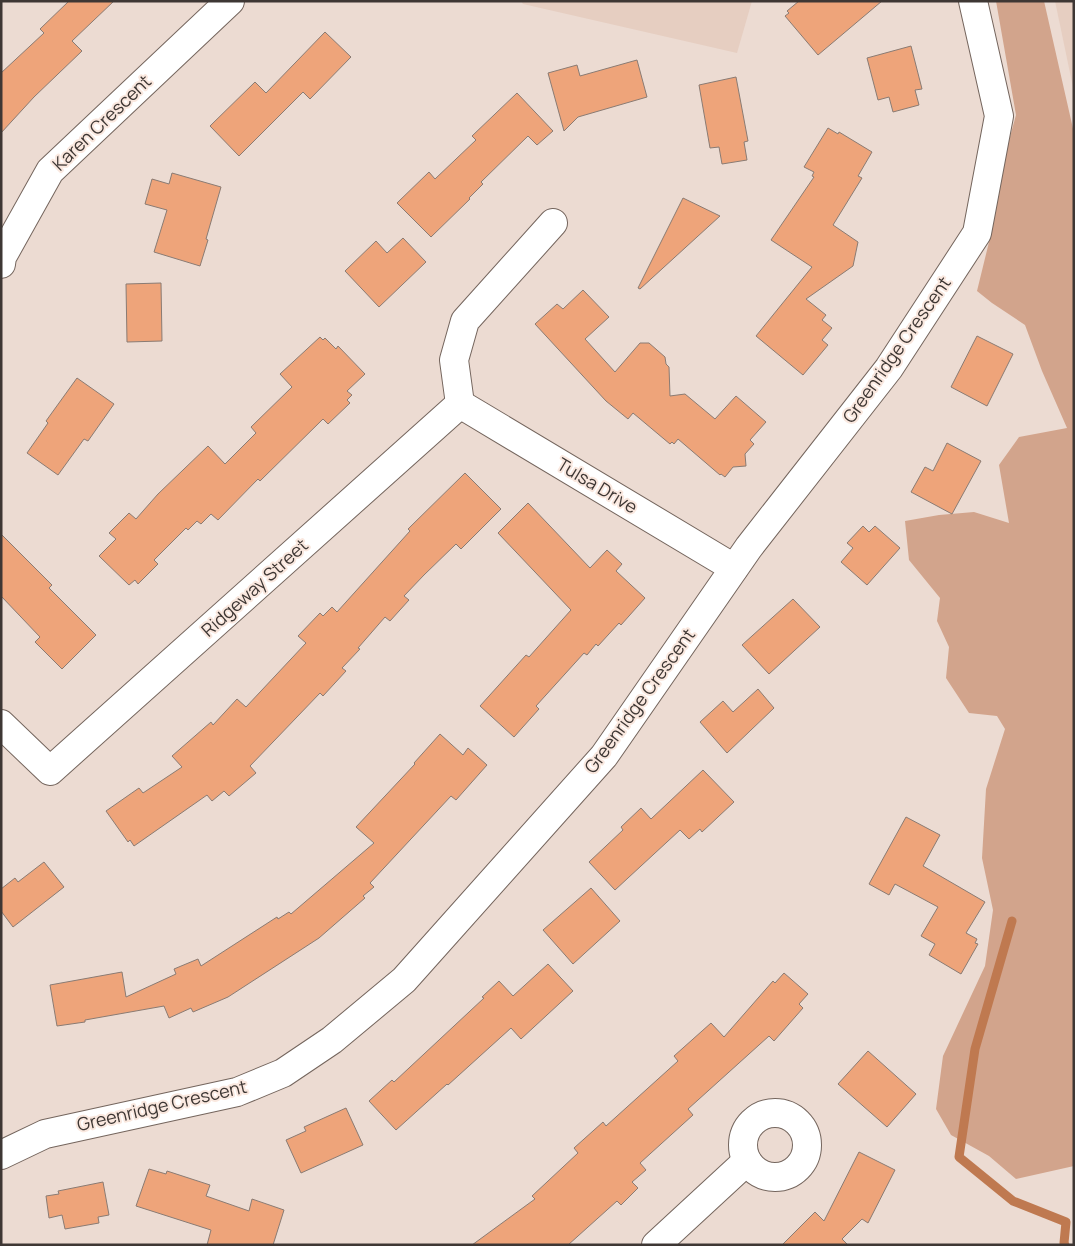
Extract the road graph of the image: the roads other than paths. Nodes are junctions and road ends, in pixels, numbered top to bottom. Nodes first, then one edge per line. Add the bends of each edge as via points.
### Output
1 (230, 1) edge
2 (973, 1) edge
3 (554, 223) dead end
4 (1, 264) edge
5 (460, 404) junction
6 (734, 568) junction
7 (1, 724) edge
8 (1, 1155) edge
9 (747, 1161) dead end
10 (656, 1245) edge

1 - 4 street, Karen Crescent via 50,171
2 - 6 street, Greenridge Crescent via 999,116 977,233 889,368
3 - 5 street via 465,321 454,360
5 - 6 street, Tulsa Drive
5 - 7 street, Ridgeway Street via 50,770
6 - 8 street, Greenridge Crescent via 604,756 404,980 332,1040 282,1074 237,1092 44,1134
9 - 10 street

